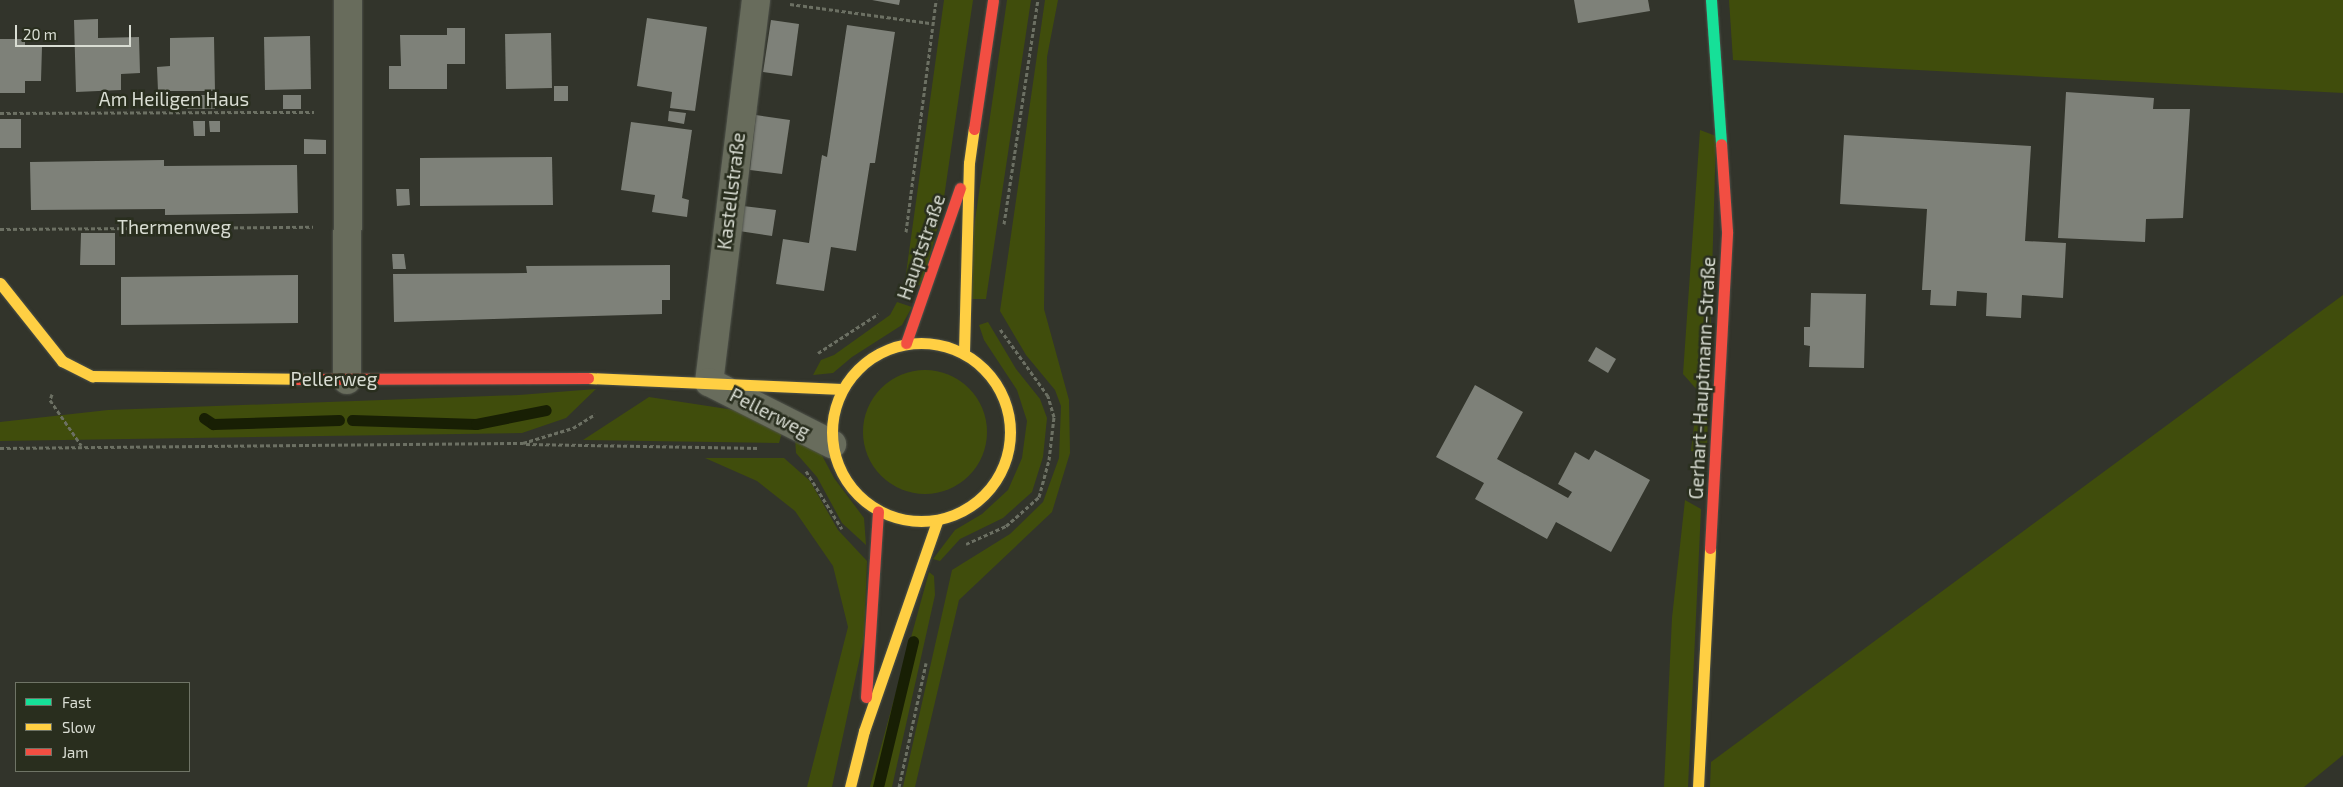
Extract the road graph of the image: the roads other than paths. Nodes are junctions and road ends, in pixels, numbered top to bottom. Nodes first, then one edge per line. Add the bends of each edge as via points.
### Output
1 (348, 0) edge
2 (993, 0) edge
3 (1711, 0) edge
4 (768, 1) edge
5 (969, 164) junction
6 (0, 283) edge
7 (906, 343) junction
8 (964, 352) junction
9 (347, 380) junction
10 (709, 382) junction
11 (842, 389) junction
12 (832, 444) junction
13 (878, 512) junction
14 (937, 521) junction
15 (864, 731) junction
16 (850, 787) edge
17 (1698, 787) edge

1 - 9 street
2 - 5 street, Hauptstraße
3 - 17 street, Gerhart-Hauptmann-Straße via 1727,231
4 - 10 street, Kastellstraße
5 - 7 street, Hauptstraße
5 - 8 street, Hauptstraße
6 - 9 street, Pellerweg via 62,361 92,376
7 - 8 street via 934,343
7 - 11 street via 880,351 858,367
8 - 14 street via 989,372 1005,399 1011,430 1006,462 990,490 966,510
9 - 10 street, Pellerweg via 532,376
10 - 11 street, Pellerweg
10 - 12 street, Pellerweg
11 - 12 street via 835,409
12 - 13 street via 840,471 856,494
13 - 14 street via 908,521
13 - 15 street
14 - 15 street
15 - 16 street

